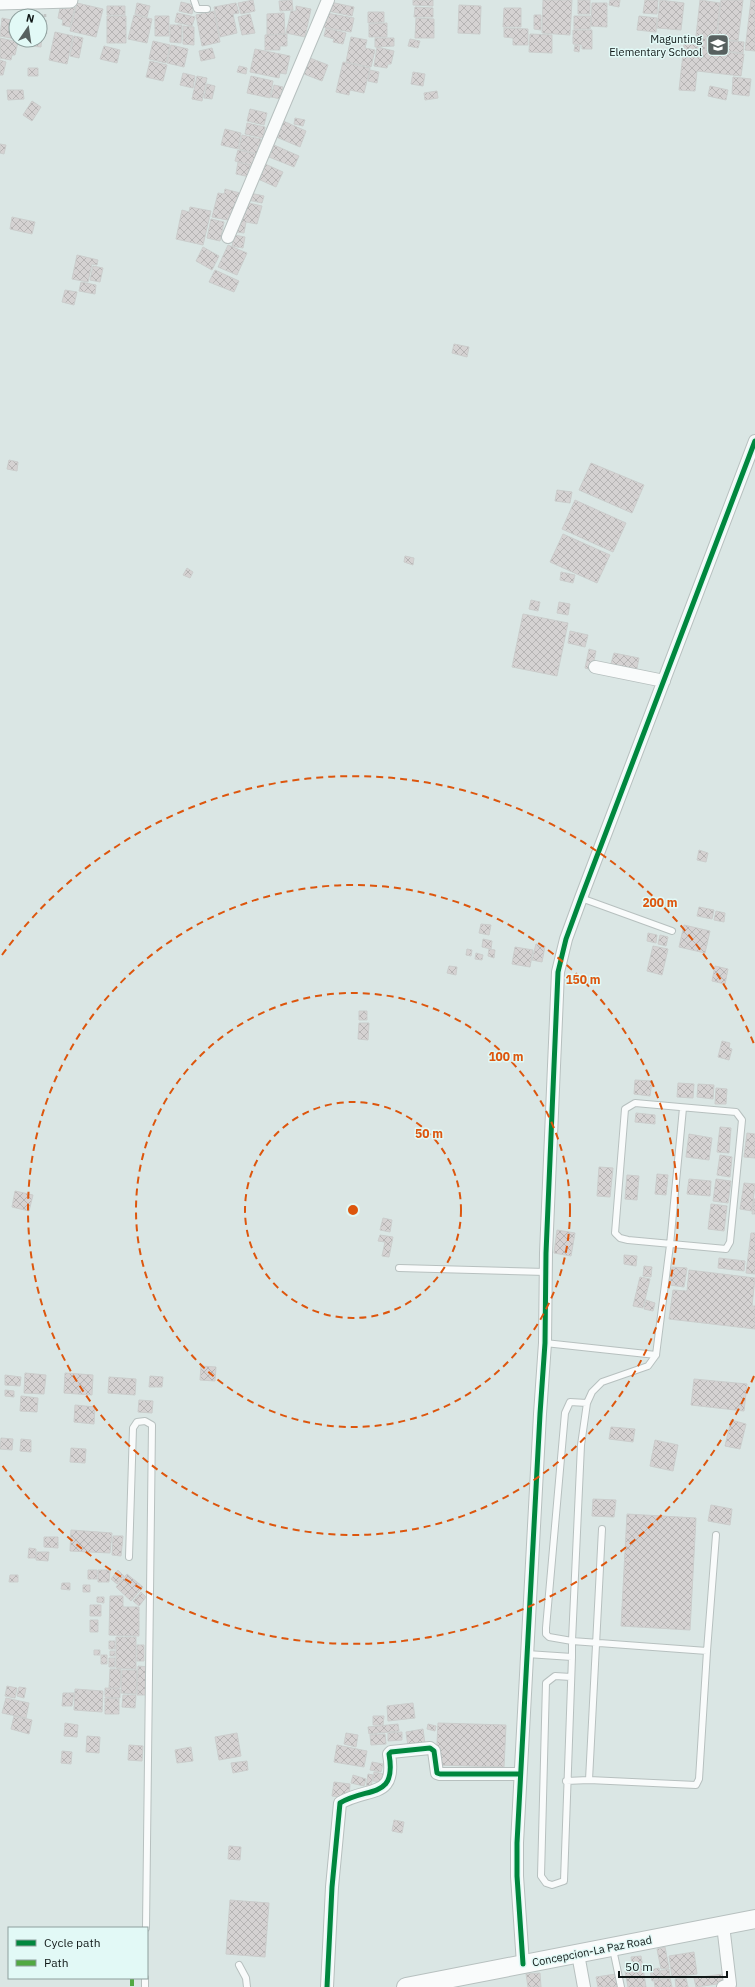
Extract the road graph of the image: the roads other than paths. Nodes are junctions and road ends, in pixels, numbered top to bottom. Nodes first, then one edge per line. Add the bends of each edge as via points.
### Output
1 (70, 0) edge
2 (194, 0) edge
3 (328, 0) edge
4 (45, 1) edge
5 (0, 2) edge
6 (207, 9) dead end
7 (228, 237) dead end
8 (755, 442) edge
9 (595, 667) dead end
10 (664, 681) junction
11 (581, 898) junction
12 (672, 931) dead end
13 (683, 1108) junction
14 (670, 1245) junction
15 (399, 1268) dead end
16 (546, 1272) junction
17 (545, 1343) junction
18 (656, 1355) junction
19 (587, 1403) junction
20 (602, 1529) dead end
21 (716, 1535) dead end
22 (129, 1557) dead end
23 (572, 1641) junction
24 (597, 1642) junction
25 (707, 1651) junction
26 (527, 1654) junction
27 (572, 1656) junction
28 (571, 1677) junction
29 (520, 1774) junction
30 (589, 1780) junction
31 (566, 1781) junction
32 (755, 1919) edge
33 (723, 1925) junction
34 (146, 1927) edge
35 (613, 1947) junction
36 (578, 1954) junction
37 (523, 1964) junction
38 (239, 1965) dead end
39 (247, 1987) edge
40 (327, 1987) edge
41 (406, 1987) edge
42 (584, 1987) edge
43 (621, 1987) edge
44 (723, 1987) edge

1 - 4 street
2 - 6 lane via 197,9
3 - 7 street
4 - 5 street
8 - 10 street
9 - 10 street
10 - 11 street
11 - 12 lane
11 - 16 street via 566,939 558,972
13 - 14 lane
13 - 14 lane via 635,1103 625,1109 615,1232 620,1238 628,1240
13 - 14 lane via 736,1112 742,1120 742,1128 730,1242 726,1249
14 - 18 lane
15 - 16 lane
16 - 17 street
17 - 18 lane
17 - 26 street
18 - 19 lane via 648,1366 602,1382 592,1392
19 - 23 lane via 581,1445
19 - 23 lane via 570,1402 565,1413 546,1628 549,1637
20 - 24 lane
21 - 25 lane
22 - 34 lane via 133,1428 137,1422 145,1421 152,1425
23 - 24 lane
23 - 27 lane
24 - 25 lane
24 - 30 lane
25 - 30 lane via 699,1779 696,1785
26 - 27 lane
26 - 29 street
27 - 28 lane
28 - 31 lane
28 - 31 lane via 555,1676 546,1683 541,1876 546,1883 552,1885 564,1881
29 - 37 street via 517,1876
29 - 40 street via 440,1774 435,1769 434,1751 430,1748 391,1752 392,1774 386,1784 375,1791 340,1803 332,1887
30 - 31 lane
32 - 33 main road, Concepcion-La Paz Road
33 - 35 main road, Concepcion-La Paz Road
33 - 44 street via 730,1984
35 - 36 main road, Concepcion-La Paz Road
35 - 43 lane
36 - 37 main road, Concepcion-La Paz Road
36 - 42 street
37 - 41 main road, Concepcion-La Paz Road
38 - 39 lane via 246,1978

